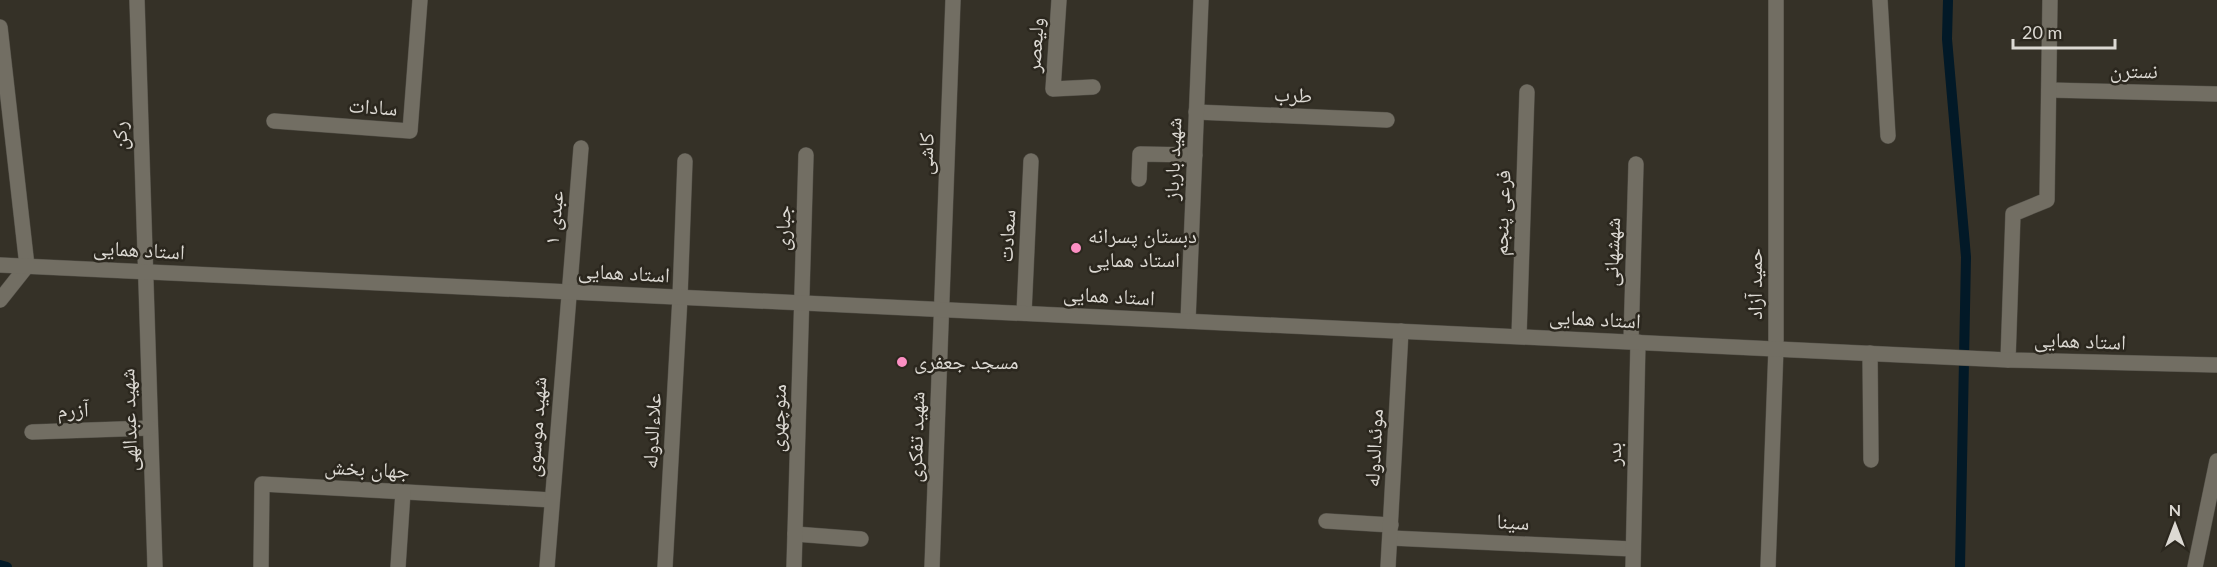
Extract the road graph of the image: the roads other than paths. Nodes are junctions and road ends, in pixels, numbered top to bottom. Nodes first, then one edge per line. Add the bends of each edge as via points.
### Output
1 (137, 0) edge
2 (420, 0) edge
3 (953, 0) edge
4 (1059, 0) edge
5 (1201, 0) edge
6 (1776, 0) edge
7 (1880, 0) edge
8 (2050, 0) edge
9 (0, 27) edge
10 (1093, 87) dead end
11 (2049, 90) junction
12 (1527, 92) dead end
13 (2217, 94) edge
14 (1196, 112) junction
15 (1387, 120) dead end
16 (274, 122) dead end
17 (1888, 136) dead end
18 (581, 148) dead end
19 (806, 155) dead end
20 (1194, 155) junction
21 (1031, 160) dead end
22 (685, 161) dead end
23 (1636, 164) dead end
24 (1138, 179) dead end
25 (0, 265) edge
26 (27, 266) junction
27 (146, 271) junction
28 (568, 291) junction
29 (680, 297) junction
30 (0, 300) edge
31 (802, 302) junction
32 (942, 309) junction
33 (1024, 313) junction
34 (1188, 321) junction
35 (1401, 331) junction
36 (1519, 336) junction
37 (1634, 342) junction
38 (1776, 348) junction
39 (1870, 353) junction
40 (2008, 360) junction
41 (2217, 365) edge
42 (150, 428) junction
43 (32, 432) dead end
44 (1871, 460) dead end
45 (2216, 471) edge
46 (403, 492) junction
47 (552, 500) junction
48 (1326, 521) dead end
49 (1391, 531) junction
50 (795, 534) junction
51 (861, 539) dead end
52 (1633, 549) junction
53 (155, 567) edge
54 (261, 567) edge
55 (398, 567) edge
56 (547, 567) edge
57 (665, 567) edge
58 (794, 567) edge
59 (932, 567) edge
60 (1388, 567) edge
61 (1633, 567) edge
62 (1768, 567) edge
63 (2195, 567) edge

1 - 27 street, رکن
2 - 16 street, سادات via 410,130
3 - 32 street, کاشی
4 - 10 street, ولیعصر via 1053,89
5 - 14 street, شهید بارباز
6 - 38 street, حمید آزاد
7 - 17 street
8 - 11 street
9 - 26 street
11 - 13 street, نسترن
11 - 40 street via 2047,200 2013,214
12 - 36 street, فرعی پنجم
14 - 15 street, طرب
14 - 20 street, شهید بارباز
18 - 28 street, عبدی ۱
19 - 31 street, جباری
20 - 24 street via 1140,154
20 - 34 street, شهید بارباز
21 - 33 street, سعادت
22 - 29 street, علاءالدوله
23 - 37 street, شهشهانی
25 - 26 street, استاد همایی
26 - 27 street, استاد همایی
26 - 30 street
27 - 28 street, استاد همایی
27 - 42 street, شهید عبدالهی
28 - 29 street, استاد همایی
28 - 47 street, شهید موسوی
29 - 31 street, استاد همایی
29 - 57 street, علاءالدوله
31 - 32 street, استاد همایی
31 - 50 street, منوچهری
32 - 33 street, استاد همایی
32 - 59 street, شهید تفکری
33 - 34 street, استاد همایی
34 - 35 street, استاد همایی
35 - 36 street, استاد همایی
35 - 49 street, موئدالدوله
36 - 37 street, استاد همایی
37 - 38 street, استاد همایی
37 - 52 street, بدر
38 - 39 street, استاد همایی
38 - 62 street, حمید آزاد
39 - 40 street, استاد همایی
39 - 44 street
40 - 41 street, استاد همایی
42 - 43 street, آزرم
42 - 53 street, شهید عبدالهی
45 - 63 street
46 - 47 street, جهان بخش
46 - 54 street, جهان بخش via 262,484
46 - 55 street
47 - 56 street, شهید موسوی
48 - 49 street, سینا
49 - 52 street, سینا
49 - 60 street, موئدالدوله
50 - 51 street
50 - 58 street, منوچهری
52 - 61 street, بدر

